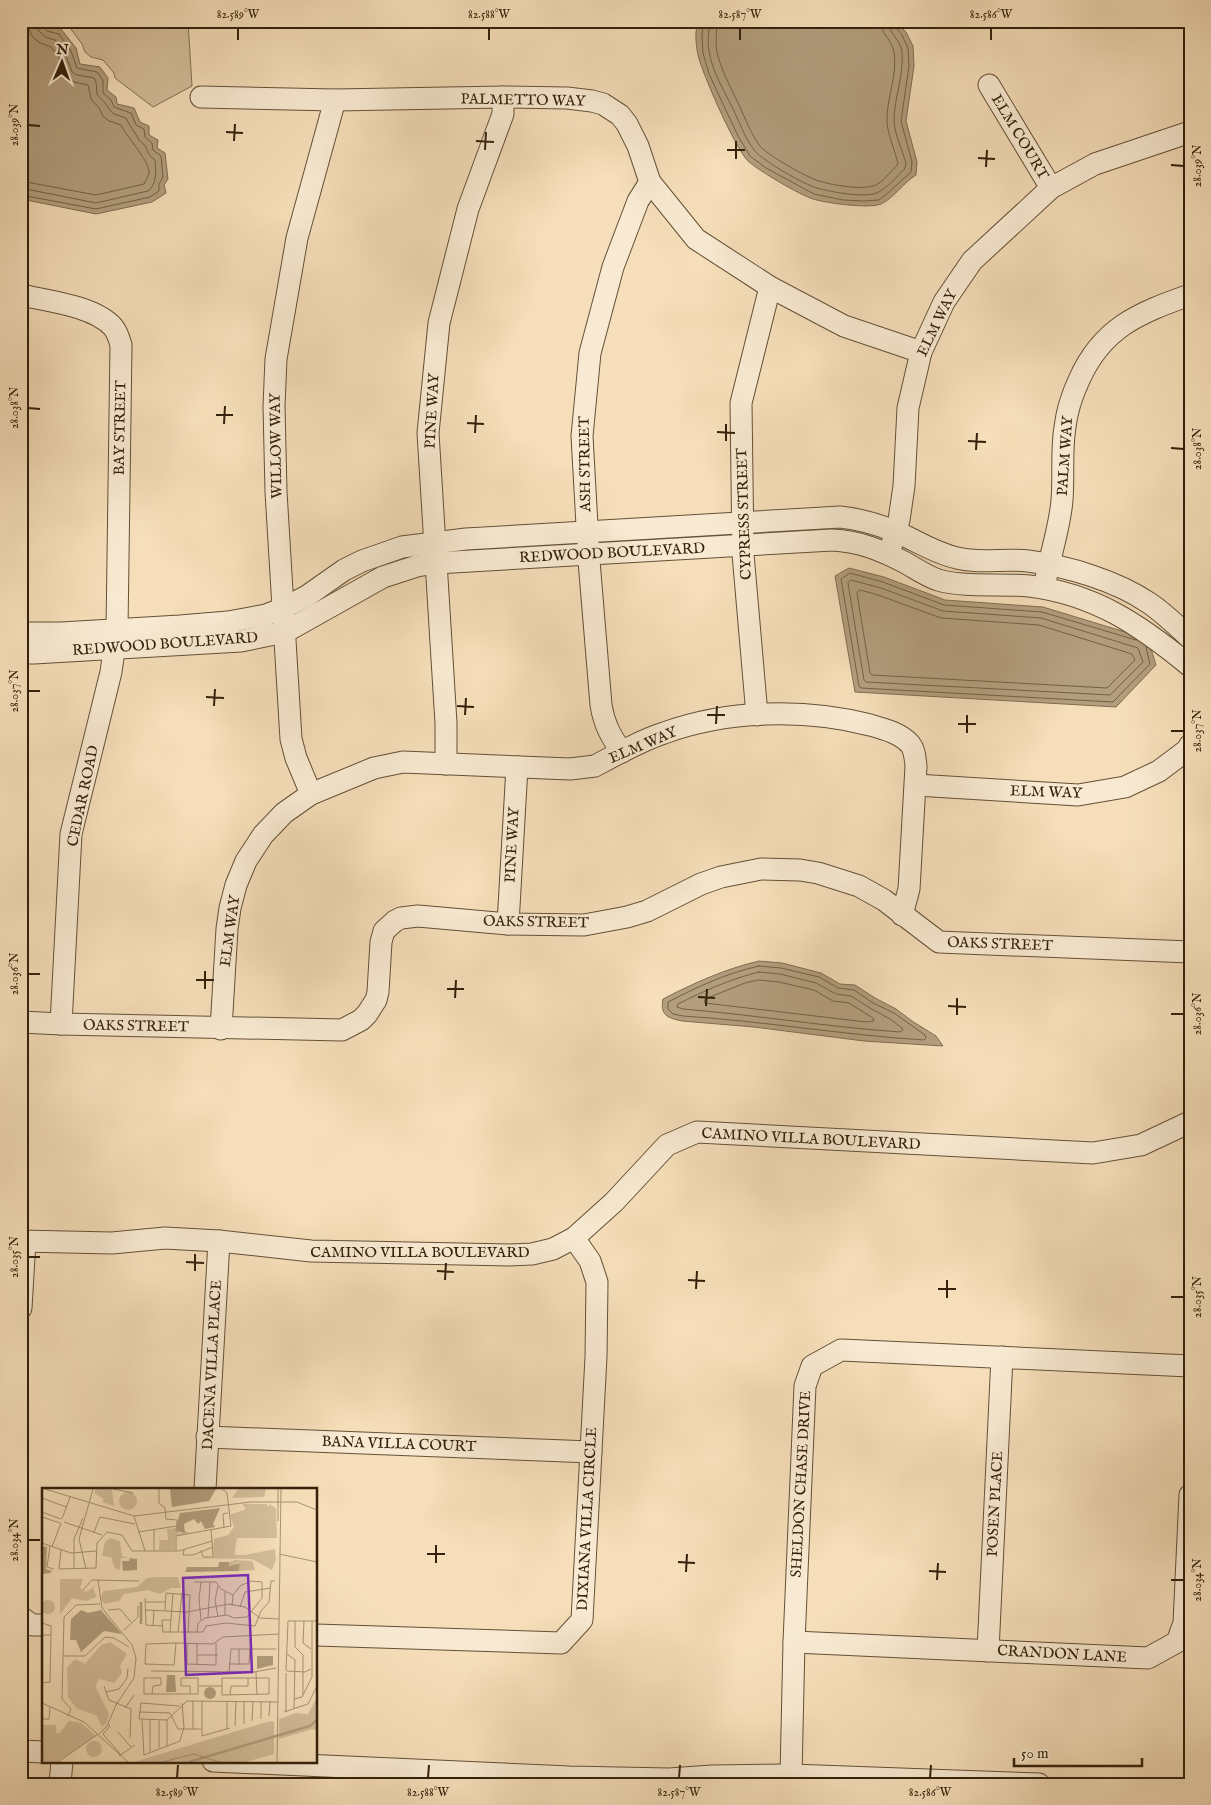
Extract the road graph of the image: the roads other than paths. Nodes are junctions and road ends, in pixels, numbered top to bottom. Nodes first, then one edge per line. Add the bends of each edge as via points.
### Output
1 (990, 85) dead end
2 (201, 97) dead end
3 (503, 97) junction
4 (335, 100) junction
5 (1190, 132) edge
6 (650, 182) junction
7 (1051, 188) junction
8 (770, 287) junction
9 (21, 295) edge
10 (1190, 295) edge
11 (921, 352) junction
12 (742, 523) junction
13 (587, 532) junction
14 (896, 532) junction
15 (743, 546) junction
16 (436, 553) junction
17 (588, 555) junction
18 (889, 555) junction
19 (1048, 564) junction
20 (1044, 588) junction
21 (284, 608) junction
22 (285, 632) junction
23 (21, 633) edge
24 (1190, 638) edge
25 (116, 639) junction
26 (21, 653) edge
27 (1190, 666) edge
28 (757, 715) junction
29 (1190, 745) edge
30 (622, 752) junction
31 (446, 764) junction
32 (517, 767) junction
33 (916, 785) junction
34 (311, 794) junction
35 (902, 914) junction
36 (508, 924) junction
37 (1190, 952) edge
38 (21, 1022) edge
39 (61, 1024) junction
40 (221, 1028) junction
41 (1190, 1122) edge
42 (574, 1238) junction
43 (23, 1241) edge
44 (219, 1242) junction
45 (21, 1308) edge
46 (1002, 1357) junction
47 (1190, 1366) edge
48 (207, 1437) junction
49 (591, 1452) junction
50 (205, 1488) edge
51 (1190, 1495) edge
52 (21, 1618) edge
53 (42, 1626) edge
54 (318, 1635) edge
55 (794, 1642) junction
56 (988, 1651) junction
57 (21, 1751) edge
58 (42, 1752) edge
59 (62, 1762) edge
60 (235, 1762) edge
61 (791, 1775) junction
62 (677, 1782) edge
63 (901, 1782) edge
64 (60, 1784) edge
65 (1039, 1784) edge

1 - 7 street, ELM COURT
2 - 4 street, PALMETTO WAY
3 - 4 street, PALMETTO WAY
3 - 6 street, PALMETTO WAY via 582,99 612,109 633,134
3 - 16 street, PINE WAY via 502,114 468,209 439,323 428,433
4 - 21 street, WILLOW WAY via 297,238 276,358 275,458
5 - 7 street, ELM WAY via 1095,164
6 - 8 street, PALMETTO WAY via 696,239
6 - 13 street, ASH STREET via 638,201 613,267 590,353 582,436
7 - 11 street, ELM WAY via 972,261 944,302
8 - 11 street, PALMETTO WAY via 844,326
8 - 12 street, CYPRESS STREET via 741,402
9 - 25 street, BAY STREET via 98,316 114,328 121,345
10 - 19 street, PALM WAY via 1154,307 1125,323 1098,347 1088,361 1070,403 1065,428 1062,501
11 - 14 street, ELM WAY via 908,408 906,473
12 - 13 street, REDWOOD BOULEVARD
12 - 14 street, REDWOOD BOULEVARD via 840,517
12 - 15 street, CYPRESS STREET
13 - 16 street, REDWOOD BOULEVARD via 466,539
13 - 17 street, ASH STREET
14 - 18 street, ELM WAY
14 - 19 street, REDWOOD BOULEVARD via 957,558
15 - 17 street, REDWOOD BOULEVARD
15 - 18 street, REDWOOD BOULEVARD via 850,541
15 - 28 street, CYPRESS STREET
16 - 17 street, REDWOOD BOULEVARD
16 - 21 street, REDWOOD BOULEVARD via 402,546 344,570
16 - 22 street, REDWOOD BOULEVARD via 417,566 383,577
16 - 31 street, PINE WAY
17 - 30 street, ASH STREET via 603,720
18 - 20 street, REDWOOD BOULEVARD via 935,579 959,585
19 - 20 street, PALM WAY
19 - 24 street, REDWOOD BOULEVARD via 1098,579 1150,603
20 - 27 street, REDWOOD BOULEVARD via 1069,594 1119,615 1154,637
21 - 22 street, WILLOW WAY
21 - 25 street, REDWOOD BOULEVARD via 266,615
22 - 25 street, REDWOOD BOULEVARD via 241,641
22 - 34 street, WILLOW WAY via 291,739
23 - 25 street, REDWOOD BOULEVARD via 61,633
25 - 26 street, REDWOOD BOULEVARD
25 - 39 street, CEDAR ROAD via 72,834
28 - 30 street, ELM WAY via 731,717 663,733
28 - 33 street, ELM WAY via 842,719 897,734 913,749
29 - 33 street, ELM WAY via 1159,771 1125,787 1078,795
30 - 32 street, ELM WAY via 596,766 584,768
31 - 32 street, ELM WAY
31 - 34 street, ELM WAY via 403,762 374,768
32 - 36 street, PINE WAY
33 - 35 street via 910,889
34 - 40 street, ELM WAY via 284,813 263,835 246,861 236,885 226,929
35 - 36 street, OAKS STREET via 875,895 838,878 800,870 760,869 721,876 653,909 627,917 584,925
35 - 37 street, OAKS STREET via 939,942
36 - 40 street, OAKS STREET via 418,916 395,921 382,936 376,1000 361,1020 342,1030
38 - 39 street, OAKS STREET
39 - 40 street, OAKS STREET
41 - 42 street, CAMINO VILLA BOULEVARD via 1142,1145 1094,1153 697,1132 667,1145 614,1202
42 - 44 street, CAMINO VILLA BOULEVARD via 554,1249 510,1255 311,1252
42 - 49 street, DIXIANA VILLA CIRCLE via 590,1262 597,1282
43 - 44 street, CAMINO VILLA BOULEVARD via 112,1243 164,1238
43 - 45 street
44 - 48 street, DACENA VILLA PLACE
46 - 47 street, SHELDON CHASE DRIVE
46 - 55 street, SHELDON CHASE DRIVE via 841,1350 812,1366 805,1386
46 - 56 street, POSEN PLACE
48 - 49 street, BANA VILLA COURT
48 - 50 street, DACENA VILLA PLACE
49 - 54 street, DIXIANA VILLA CIRCLE via 582,1620 561,1643
51 - 56 street, CRANDON LANE via 1184,1623 1177,1642 1148,1658
52 - 53 street via 32,1625
55 - 56 street, CRANDON LANE
55 - 61 street, SHELDON CHASE DRIVE
57 - 58 street
59 - 64 street
60 - 62 street
61 - 62 street via 712,1776
61 - 63 street
63 - 65 street

